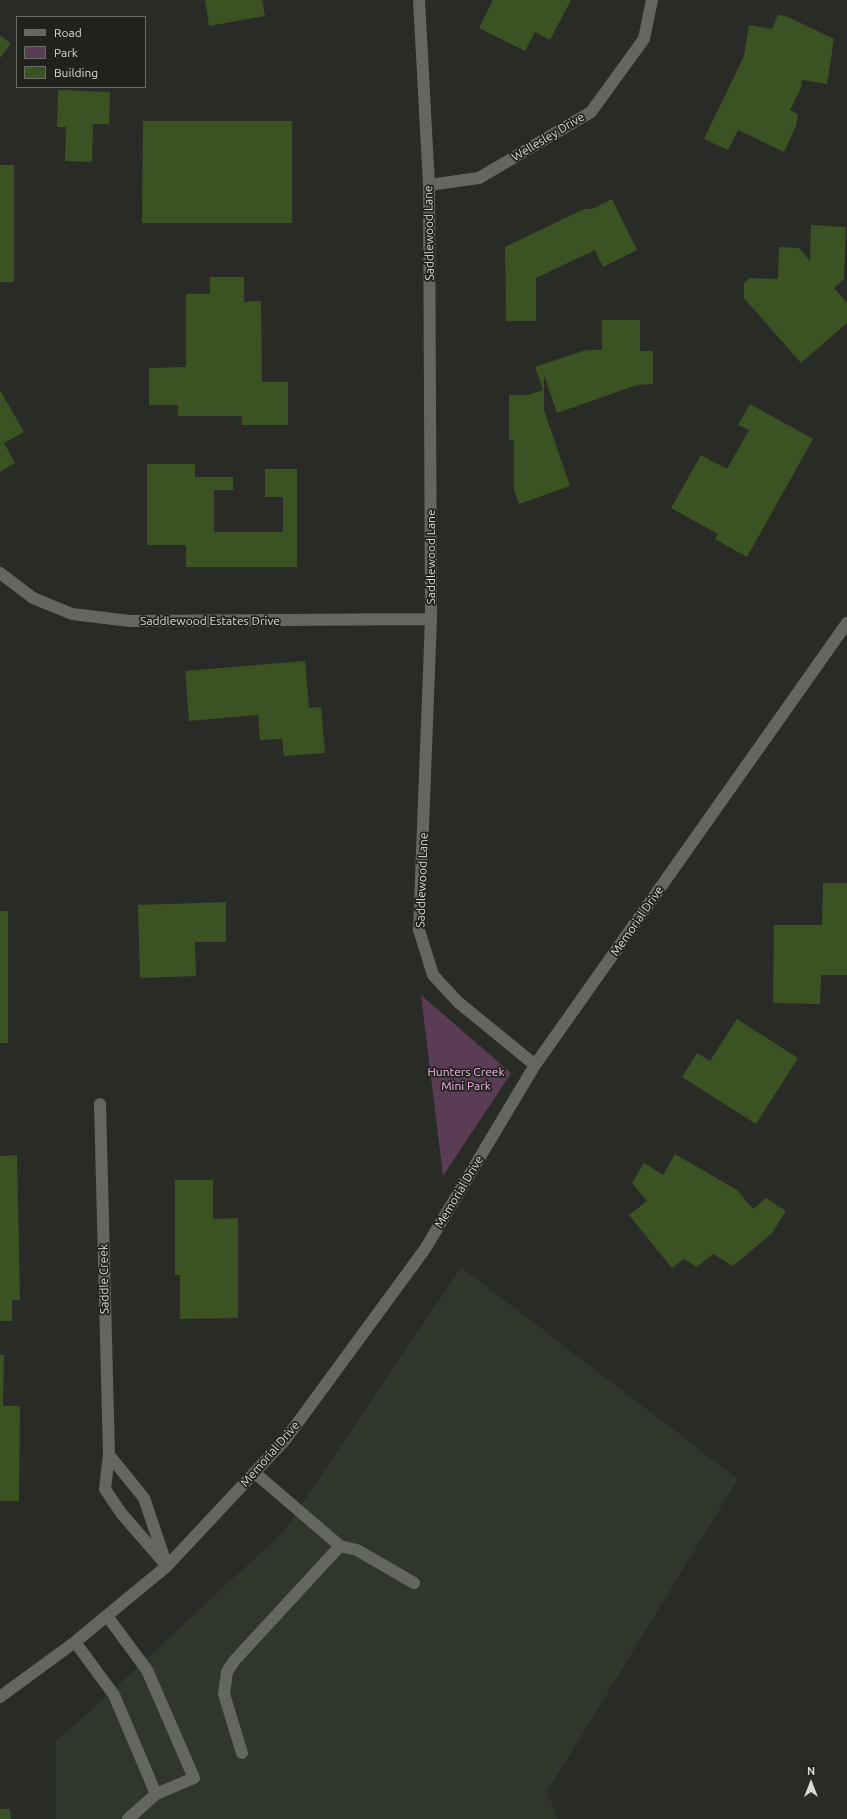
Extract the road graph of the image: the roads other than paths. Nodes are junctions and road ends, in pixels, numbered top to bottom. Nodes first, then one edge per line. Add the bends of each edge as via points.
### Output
1 (419, 0) edge
2 (652, 0) edge
3 (429, 185) junction
4 (0, 573) edge
5 (432, 619) junction
6 (847, 623) edge
7 (535, 1064) junction
8 (100, 1104) dead end
9 (109, 1455) junction
10 (255, 1473) junction
11 (340, 1546) junction
12 (166, 1566) junction
13 (414, 1583) dead end
14 (107, 1616) junction
15 (75, 1642) junction
16 (0, 1697) edge
17 (242, 1753) dead end
18 (156, 1794) junction
19 (128, 1819) edge

1 - 3 street, Saddlewood Lane
2 - 3 street, Wellesley Drive via 644,39 591,112 479,178
3 - 5 street, Saddlewood Lane
4 - 5 street, Saddlewood Estates Drive via 33,598 72,614 130,621
5 - 7 street, Saddlewood Lane via 419,930 433,975 458,1002
6 - 7 street, Memorial Drive
7 - 10 street, Memorial Drive via 425,1249 285,1440
8 - 9 street, Saddle Creek
9 - 12 street via 144,1498
9 - 12 street, Saddle Creek via 105,1488 121,1513
10 - 11 street
10 - 12 street, Memorial Drive
11 - 13 street via 357,1550
11 - 17 street via 234,1661 228,1672 224,1694
12 - 14 street, Memorial Drive
14 - 15 street, Memorial Drive
14 - 18 street via 147,1670 194,1778
15 - 16 street, Memorial Drive
15 - 18 street via 114,1695
18 - 19 street

